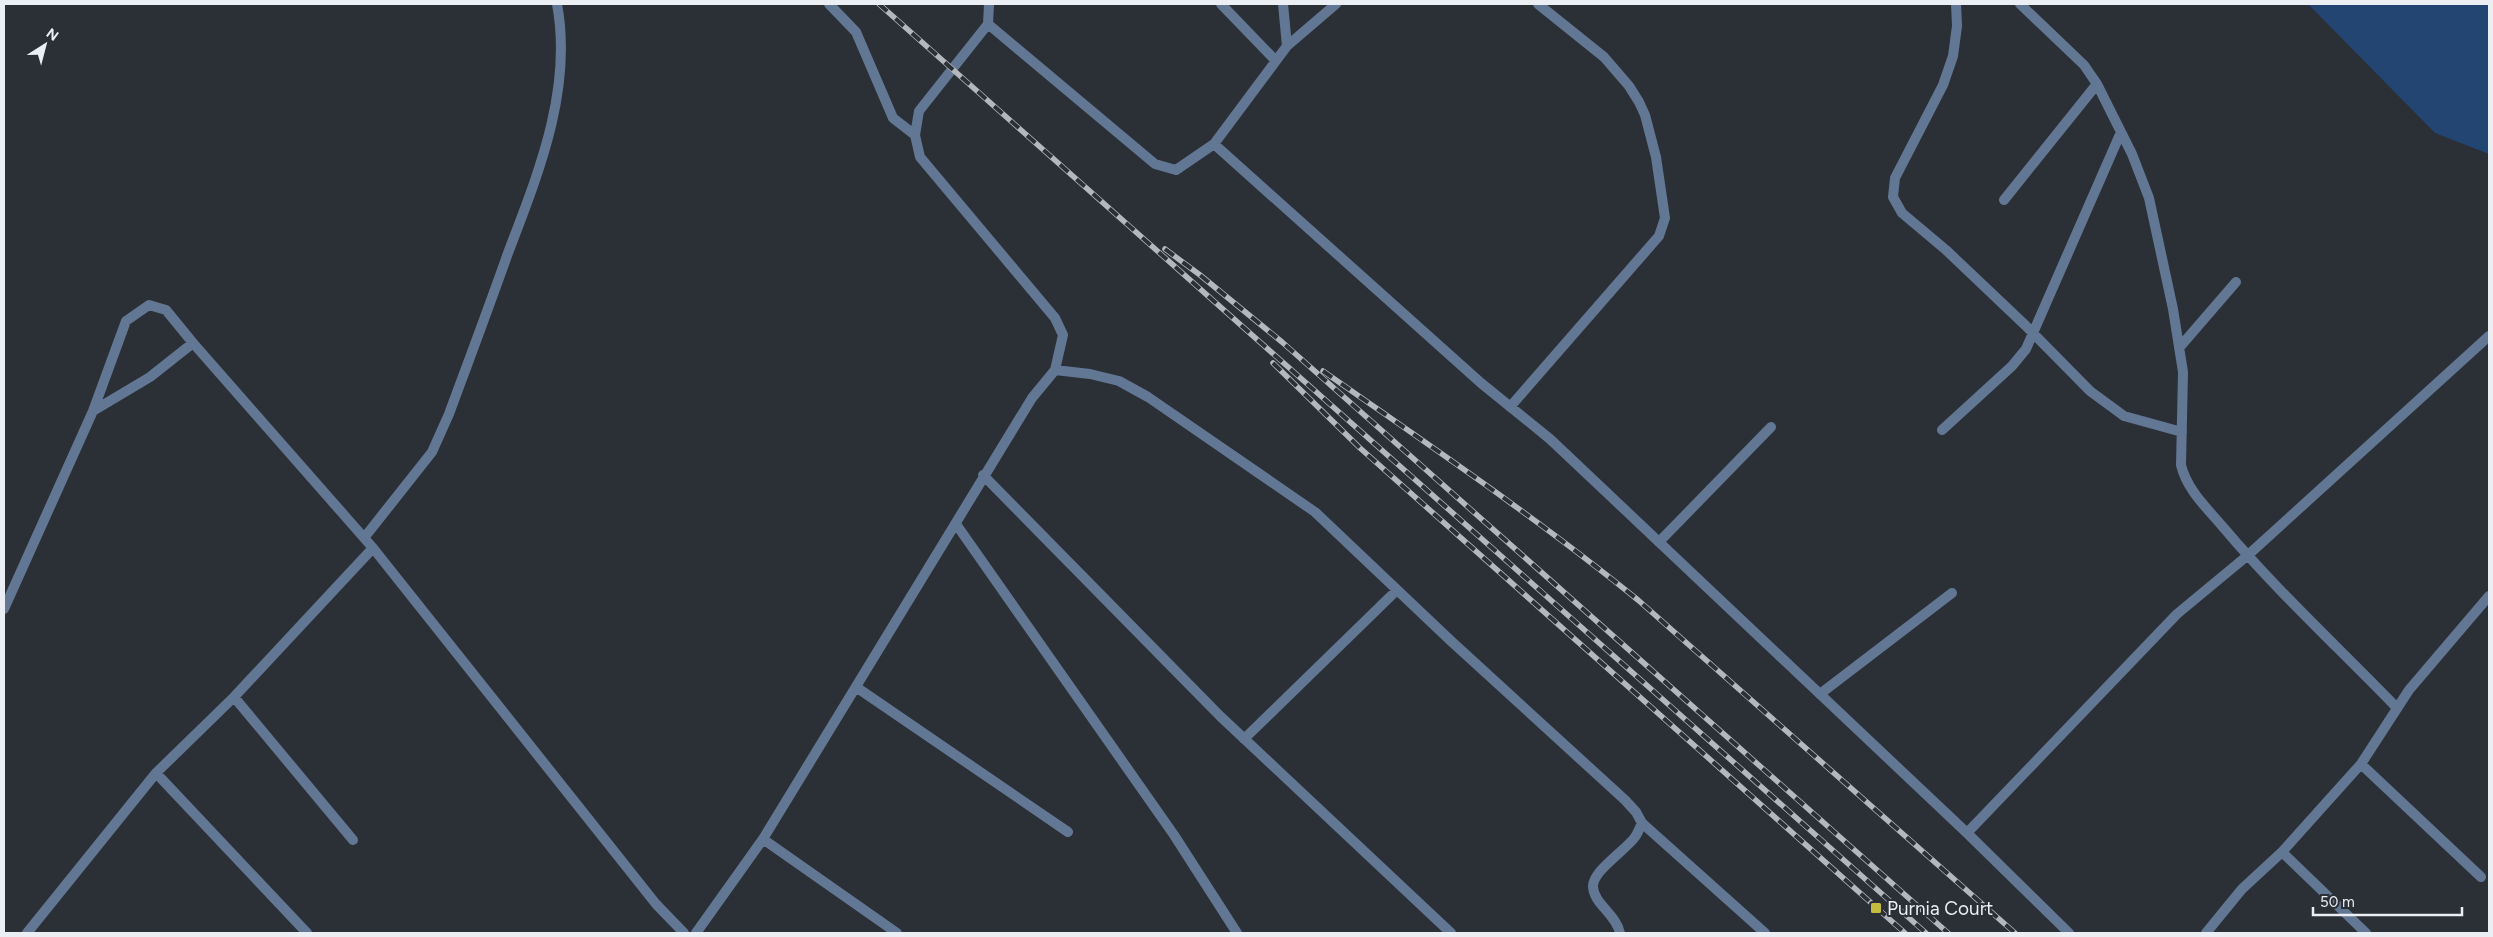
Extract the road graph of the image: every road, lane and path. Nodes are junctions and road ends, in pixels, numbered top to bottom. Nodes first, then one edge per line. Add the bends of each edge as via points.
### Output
1 (557, 4) edge
2 (828, 4) edge
3 (989, 4) edge
4 (1221, 4) edge
5 (1283, 4) edge
6 (1336, 4) edge
7 (1538, 4) edge
8 (1956, 4) edge
9 (2020, 4) edge
10 (988, 24) junction
11 (1287, 46) junction
12 (1276, 61) junction
13 (2097, 84) junction
14 (2120, 132) junction
15 (915, 135) junction
16 (1214, 144) junction
17 (2004, 200) dead end
18 (2236, 282) dead end
19 (2033, 333) junction
20 (2489, 336) edge
21 (193, 343) junction
22 (2179, 348) junction
23 (1055, 370) junction
24 (1510, 407) junction
25 (93, 410) junction
26 (1771, 427) dead end
27 (1942, 430) dead end
28 (2182, 432) junction
29 (983, 475) junction
30 (956, 524) junction
31 (364, 538) junction
32 (1659, 542) junction
33 (373, 548) junction
34 (2247, 556) junction
35 (1397, 590) junction
36 (1952, 593) dead end
37 (2489, 596) edge
38 (4, 609) edge
39 (856, 687) junction
40 (1820, 694) junction
41 (234, 697) junction
42 (2397, 708) junction
43 (1244, 739) junction
44 (2361, 764) junction
45 (156, 773) junction
46 (1642, 822) junction
47 (1068, 832) dead end
48 (1967, 833) junction
49 (763, 839) junction
50 (353, 840) dead end
51 (2282, 852) junction
52 (2481, 877) dead end
53 (1621, 931) edge
54 (26, 933) edge
55 (307, 933) edge
56 (684, 933) edge
57 (696, 933) edge
58 (897, 933) edge
59 (1237, 933) edge
60 (1451, 933) edge
61 (1765, 933) edge
62 (2068, 933) edge
63 (2206, 933) edge
64 (2366, 933) edge

1 - 31 street via 561,26 560,84 543,158 432,452
2 - 15 street via 856,32 893,118
3 - 10 street
4 - 12 street
5 - 11 street
6 - 11 street
7 - 24 street via 1604,57 1639,102 1646,115 1656,157 1665,218 1659,236
8 - 19 street via 1953,56 1943,84 1895,178 1893,197 1902,214 1946,250
9 - 13 street via 2084,65
10 - 15 street via 919,111
10 - 16 street via 1155,164 1176,170
11 - 12 street
12 - 16 street
13 - 14 street
13 - 17 street
14 - 19 street
14 - 22 street via 2148,198
15 - 23 street via 920,158 1055,318 1064,335
16 - 24 street
18 - 22 street
19 - 27 street via 2026,349 2012,366
19 - 28 street via 2074,378 2124,416
20 - 34 street
21 - 25 street via 150,377
21 - 25 street via 166,310 149,305 126,321
21 - 31 street
22 - 28 street via 2184,393
23 - 29 street via 1032,398
23 - 35 street via 1118,381 1148,397 1315,512
24 - 32 street
25 - 38 street
26 - 32 street
28 - 34 street via 2184,478
29 - 30 street
29 - 43 street
30 - 39 street
30 - 59 street via 1174,835
31 - 33 street
32 - 40 street
33 - 41 street
33 - 56 street via 656,904
34 - 42 street
34 - 48 street via 2177,614
35 - 43 street
35 - 46 street via 1626,800
36 - 40 street
37 - 42 street
39 - 47 street
39 - 49 street
40 - 48 street
41 - 45 street
41 - 50 street
42 - 44 street
43 - 60 street
44 - 51 street
44 - 52 street
45 - 54 street
45 - 55 street
46 - 53 street via 1625,849 1594,876 1592,887 1597,899
46 - 61 street
48 - 62 street
49 - 57 street
49 - 58 street
51 - 63 street via 2242,889
51 - 64 street

